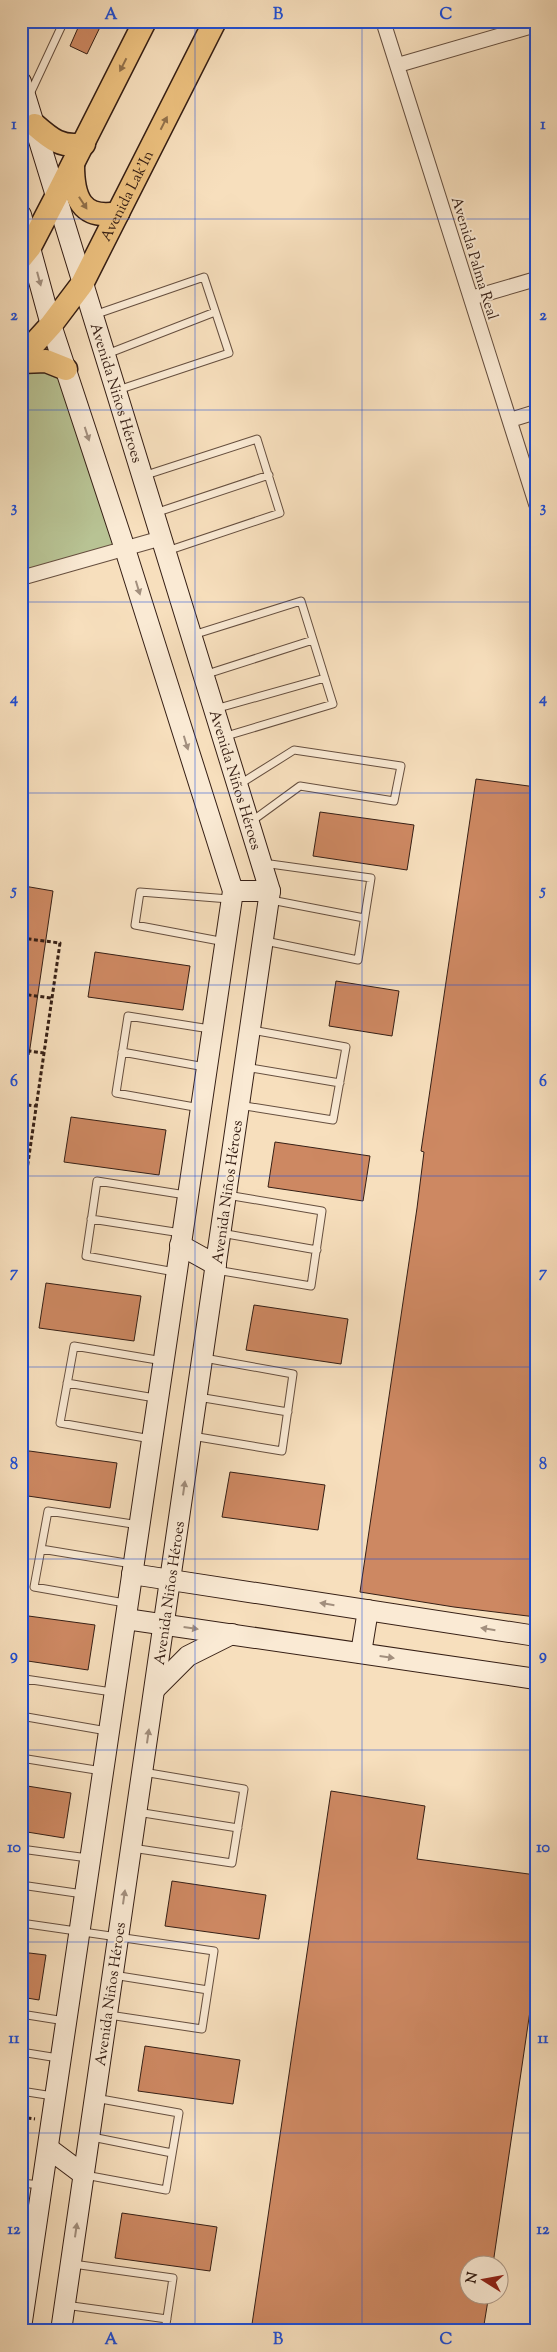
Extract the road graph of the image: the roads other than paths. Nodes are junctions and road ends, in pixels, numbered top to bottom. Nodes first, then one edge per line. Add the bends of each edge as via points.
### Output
1 (64, 21) edge
2 (145, 21) edge
3 (215, 21) edge
4 (383, 21) edge
5 (536, 25) edge
6 (398, 65) junction
7 (24, 91) edge
8 (34, 125) junction
9 (84, 144) junction
10 (73, 165) junction
11 (56, 197) junction
12 (118, 213) junction
13 (21, 215) edge
14 (26, 252) edge
15 (536, 279) edge
16 (82, 284) junction
17 (471, 298) junction
18 (215, 312) junction
19 (92, 316) junction
20 (52, 325) junction
21 (104, 355) junction
22 (21, 358) edge
23 (21, 362) edge
24 (66, 369) junction
25 (116, 391) junction
26 (536, 412) edge
27 (510, 420) junction
28 (268, 475) junction
29 (143, 476) junction
30 (536, 504) edge
31 (154, 513) junction
32 (164, 544) junction
33 (125, 548) junction
34 (21, 578) edge
35 (192, 635) junction
36 (313, 640) junction
37 (204, 675) junction
38 (325, 678) junction
39 (215, 710) junction
40 (223, 737) junction
41 (238, 785) junction
42 (249, 823) junction
43 (261, 862) junction
44 (232, 895) junction
45 (269, 895) junction
46 (364, 918) junction
47 (263, 941) junction
48 (225, 942) junction
49 (250, 1029) junction
50 (212, 1030) junction
51 (122, 1052) junction
52 (206, 1067) junction
53 (244, 1067) junction
54 (340, 1083) junction
55 (239, 1105) junction
56 (200, 1108) junction
57 (226, 1195) junction
58 (187, 1196) junction
59 (91, 1219) junction
60 (221, 1233) junction
61 (181, 1239) junction
62 (317, 1250) junction
63 (216, 1268) junction
64 (176, 1272) junction
65 (203, 1357) junction
66 (163, 1362) junction
67 (67, 1383) junction
68 (197, 1397) junction
69 (158, 1399) junction
70 (288, 1412) junction
71 (192, 1436) junction
72 (152, 1439) junction
73 (139, 1525) junction
74 (41, 1549) junction
75 (133, 1569) junction
76 (171, 1580) junction
77 (368, 1610) junction
78 (127, 1611) junction
79 (164, 1624) junction
80 (232, 1634) junction
81 (536, 1636) edge
82 (361, 1653) junction
83 (536, 1679) edge
84 (155, 1688) junction
85 (115, 1692) junction
86 (21, 1702) edge
87 (21, 1716) edge
88 (109, 1732) junction
89 (21, 1758) edge
90 (104, 1771) junction
91 (143, 1772) junction
92 (137, 1812) junction
93 (238, 1828) junction
94 (132, 1848) junction
95 (21, 1849) edge
96 (91, 1858) junction
97 (21, 1886) edge
98 (85, 1895) junction
99 (21, 1923) edge
100 (80, 1931) junction
101 (118, 1937) junction
102 (113, 1975) junction
103 (208, 1990) junction
104 (21, 2014) edge
105 (107, 2014) junction
106 (67, 2021) junction
107 (21, 2052) edge
108 (61, 2059) junction
109 (21, 2091) edge
110 (56, 2096) junction
111 (95, 2098) junction
112 (89, 2136) junction
113 (48, 2148) junction
114 (172, 2153) junction
115 (84, 2175) junction
116 (21, 2182) edge
117 (42, 2185) junction
118 (29, 2224) edge
119 (26, 2262) edge
120 (71, 2264) junction
121 (65, 2305) junction
122 (167, 2320) junction
123 (21, 2328) edge
124 (62, 2331) edge
125 (165, 2331) edge

1 - 7 lane
2 -> 9 main road
12 -> 3 main road, Avenida Lak'In
4 - 6 street, Avenida Palma Real
5 - 6 street
6 - 17 street, Avenida Palma Real
7 - 8 main road, Avenida Niños Héroes
8 - 9 main road via 58,143
8 - 11 main road, Avenida Niños Héroes
9 - 10 main road
10 - 11 main road
10 -> 12 main road via 73,184 84,208 105,216
11 - 14 main road
11 - 16 main road, Avenida Niños Héroes
12 - 16 main road, Avenida Lak'In
13 - 14 main road
14 -> 20 main road
15 - 17 street
16 - 19 main road, Avenida Niños Héroes
16 - 20 main road, Avenida Lak'In
17 - 27 street, Avenida Palma Real
18 - 19 lane via 204,278
18 - 21 lane
18 - 25 lane via 229,352
19 - 21 main road, Avenida Niños Héroes
20 - 22 main road, Avenida Lak'In
20 - 24 main road
21 - 25 main road, Avenida Niños Héroes
23 - 24 main road via 46,361
24 -> 33 main road
25 - 29 main road, Avenida Niños Héroes
26 - 27 street
27 - 30 street, Avenida Palma Real
28 - 29 lane via 258,439
28 - 31 lane
28 - 32 lane via 280,513
29 - 31 main road, Avenida Niños Héroes
31 - 32 main road, Avenida Niños Héroes
32 - 33 street
32 - 35 main road, Avenida Niños Héroes
33 - 34 street
33 -> 44 main road
35 - 36 lane via 301,601
35 - 37 main road, Avenida Niños Héroes
36 - 37 lane
36 - 38 lane
37 - 39 main road, Avenida Niños Héroes
38 - 39 lane
38 - 40 lane via 333,704
39 - 40 main road, Avenida Niños Héroes
40 - 41 main road, Avenida Niños Héroes
41 - 42 main road, Avenida Niños Héroes
41 - 42 lane via 294,750 401,766 394,801 300,786
42 - 43 main road, Avenida Niños Héroes
43 - 45 main road, Avenida Niños Héroes
43 - 46 lane via 371,878
44 - 45 main road
44 - 48 main road
44 - 48 lane via 140,892 135,925
45 - 46 lane
45 - 47 main road, Avenida Niños Héroes
46 - 47 lane via 358,960
47 - 49 main road, Avenida Niños Héroes
48 - 50 main road
49 - 53 main road, Avenida Niños Héroes
49 - 54 lane via 346,1047
50 - 51 lane via 128,1016
50 - 52 main road
51 - 52 lane
51 - 56 lane via 116,1093
52 - 56 main road
53 - 54 lane
53 - 55 main road, Avenida Niños Héroes
54 - 55 lane via 334,1120
55 - 57 main road, Avenida Niños Héroes
56 - 58 main road
57 - 60 main road, Avenida Niños Héroes
57 - 62 lane via 322,1211
58 - 59 lane via 97,1181
58 - 61 main road
59 - 61 lane
59 - 64 lane via 86,1256
60 - 62 lane
60 - 63 main road, Avenida Niños Héroes
61 - 63 main road
61 - 64 main road
62 - 63 lane via 311,1286
63 - 65 main road, Avenida Niños Héroes
64 - 66 main road
65 - 68 main road, Avenida Niños Héroes
65 - 70 lane via 293,1374
66 - 67 lane via 74,1346
66 - 69 main road
67 - 69 lane
67 - 72 lane via 60,1423
68 - 70 lane
68 - 71 main road, Avenida Niños Héroes
69 - 72 main road
70 - 71 lane via 282,1451
76 -> 71 main road, Avenida Niños Héroes
72 - 73 main road
73 - 74 lane via 48,1511
73 - 75 main road
74 - 75 lane
74 - 78 lane via 34,1587
75 - 76 main road
75 - 78 main road
77 -> 76 main road
76 - 79 main road, Avenida Niños Héroes
81 -> 77 main road
77 - 82 main road
78 - 79 main road
78 - 85 main road
79 -> 80 main road
79 - 84 main road, Avenida Niños Héroes
80 - 82 main road
80 - 84 main road via 188,1656
82 -> 83 main road
91 -> 84 main road, Avenida Niños Héroes
85 - 86 lane via 25,1679
85 - 88 main road
87 - 88 lane
88 - 90 main road
89 - 90 lane
90 - 96 main road
91 - 92 main road, Avenida Niños Héroes
91 - 93 lane via 244,1788
92 - 93 lane
92 - 94 main road, Avenida Niños Héroes
93 - 94 lane via 232,1863
101 -> 94 main road, Avenida Niños Héroes
95 - 96 lane
96 - 98 main road
97 - 98 lane
98 - 100 main road
99 - 100 lane
100 - 101 lane
100 - 106 main road
101 - 102 main road, Avenida Niños Héroes
101 - 103 lane via 214,1951
102 - 103 lane
102 - 105 main road, Avenida Niños Héroes
103 - 105 lane via 202,2028
104 - 106 lane
105 - 111 main road, Avenida Niños Héroes
106 - 108 main road
107 - 108 lane
108 - 110 main road
109 - 110 lane
110 - 113 main road
111 - 112 main road, Avenida Niños Héroes
111 - 114 lane via 179,2113
112 - 114 lane
112 - 115 main road, Avenida Niños Héroes
113 - 115 main road
113 - 117 main road
114 - 115 lane via 166,2190
120 -> 115 main road, Avenida Niños Héroes
116 - 117 lane
117 - 118 main road
118 - 119 main road
119 - 123 main road
120 - 121 main road, Avenida Niños Héroes
120 - 122 lane via 173,2278
121 - 122 lane
121 - 124 main road, Avenida Niños Héroes
122 - 125 lane

